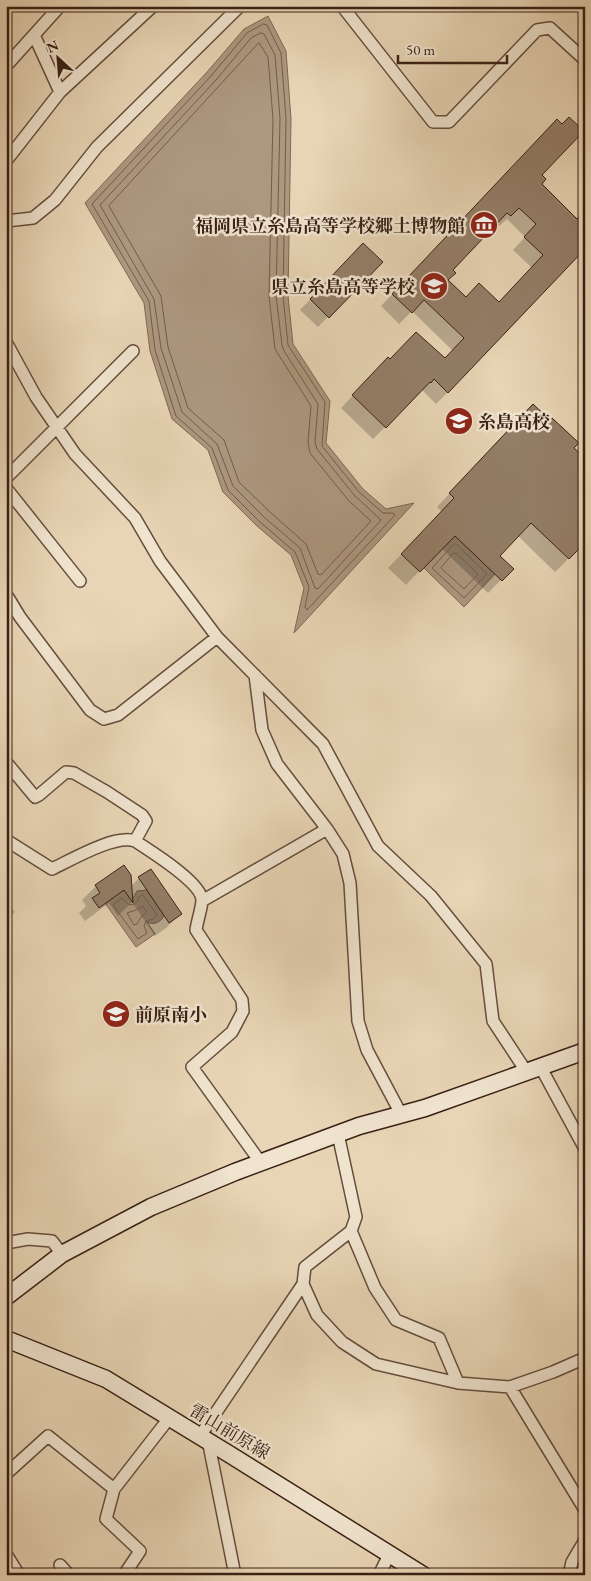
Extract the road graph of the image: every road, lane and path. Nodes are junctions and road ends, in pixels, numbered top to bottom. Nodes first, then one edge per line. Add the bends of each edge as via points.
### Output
1 (60, 6) edge
2 (153, 6) edge
3 (240, 6) edge
4 (342, 6) edge
5 (34, 35) junction
6 (585, 60) edge
7 (6, 66) edge
8 (60, 92) junction
9 (6, 161) edge
10 (6, 221) edge
11 (8, 350) edge
12 (134, 351) dead end
13 (58, 426) junction
14 (6, 478) edge
15 (6, 488) edge
16 (80, 581) dead end
17 (6, 594) edge
18 (217, 637) junction
19 (255, 675) junction
20 (6, 762) edge
21 (327, 829) junction
22 (6, 840) edge
23 (135, 841) junction
24 (202, 901) junction
25 (585, 1051) edge
26 (533, 1069) junction
27 (401, 1114) junction
28 (338, 1134) junction
29 (585, 1148) edge
30 (260, 1163) junction
31 (351, 1231) junction
32 (6, 1243) edge
33 (62, 1254) junction
34 (303, 1284) junction
35 (6, 1297) edge
36 (6, 1339) edge
37 (585, 1358) edge
38 (458, 1383) junction
39 (510, 1387) junction
40 (170, 1417) junction
41 (204, 1438) junction
42 (6, 1474) edge
43 (114, 1489) junction
44 (584, 1508) edge
45 (585, 1540) edge
46 (390, 1553) junction
47 (6, 1554) edge
48 (60, 1565) dead end
49 (19, 1575) edge
50 (69, 1575) edge
51 (124, 1575) edge
52 (236, 1575) edge
53 (379, 1575) edge
54 (423, 1575) edge
55 (569, 1575) edge

1 - 5 street
2 - 8 street
3 - 10 street via 97,147 55,200 32,218
4 - 6 street via 433,122 449,122 536,30 550,28
5 - 7 street
5 - 8 street
8 - 9 street
11 - 13 street
12 - 13 street
13 - 14 street
13 - 18 street via 75,454 135,518 160,561
15 - 16 street
17 - 18 street via 90,710 104,719 118,715
18 - 19 street
19 - 21 street via 262,730 277,764
19 - 26 street via 323,744 378,846 431,896 486,964 493,1022
20 - 23 street via 35,797 66,772 74,773 107,792 146,821
21 - 24 street
21 - 27 street via 343,854 350,883 358,1021 366,1050
22 - 23 street via 52,869 90,850 121,840
23 - 24 street via 177,868 200,894
24 - 30 street via 196,930 242,1000 243,1011 232,1032 192,1068
25 - 26 street
26 - 27 street
26 - 29 street
27 - 28 street
28 - 30 street
28 - 31 street via 356,1217
30 - 33 street via 150,1207
31 - 34 street via 306,1267
31 - 38 street via 375,1288 396,1320 439,1338
32 - 33 street via 28,1239 52,1241
33 - 35 street
34 - 38 street via 317,1315 342,1342 376,1364
34 - 41 street
36 - 40 street, 雷山前原線 via 106,1379
37 - 39 street
38 - 39 street
39 - 44 street
40 - 41 street, 雷山前原線
40 - 43 street
41 - 46 street, 雷山前原線
41 - 52 street
42 - 43 street via 48,1436
43 - 51 street via 106,1518 140,1551
45 - 55 street via 572,1562
46 - 53 street
46 - 54 street, 雷山前原線
47 - 49 street
48 - 50 street

